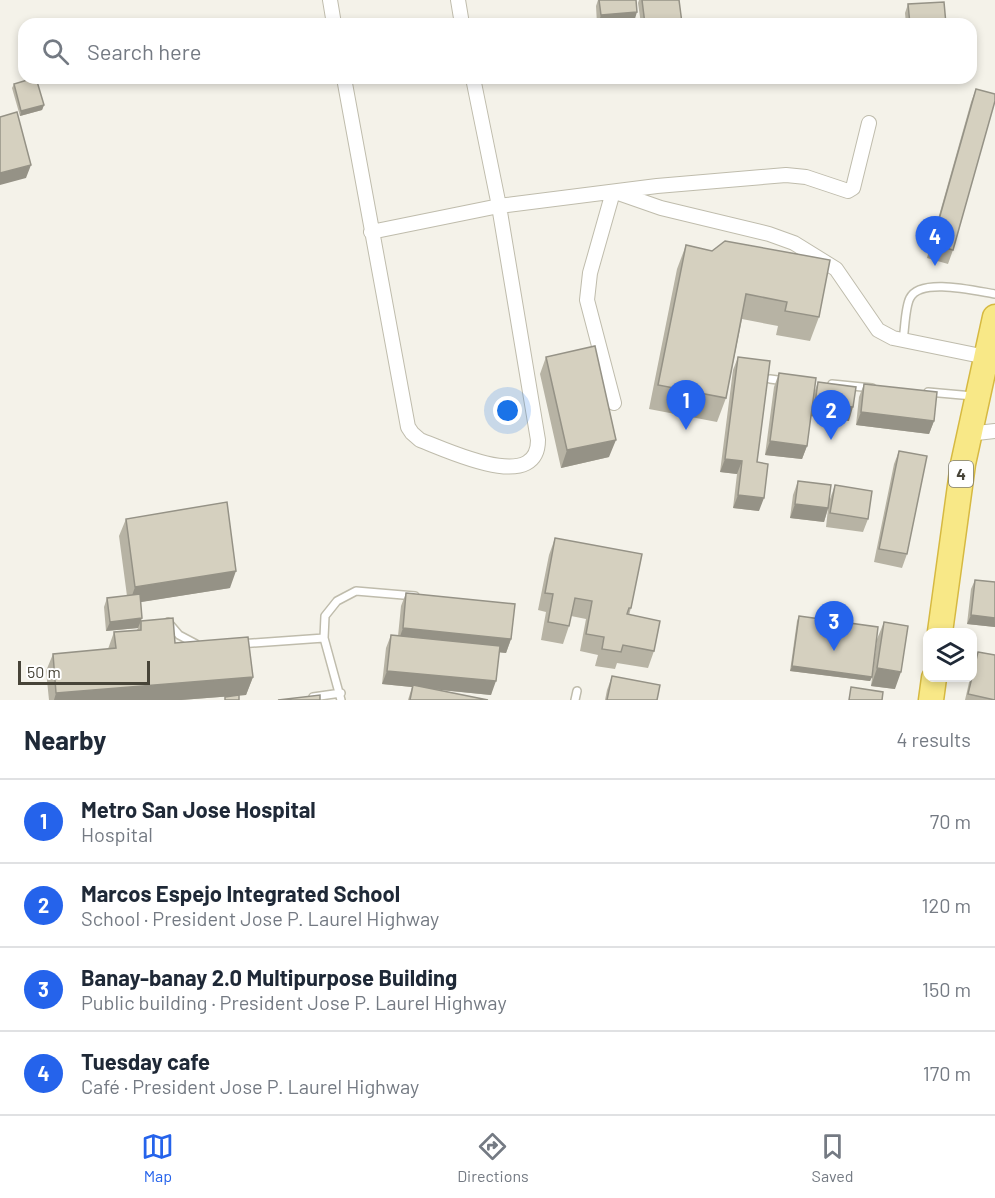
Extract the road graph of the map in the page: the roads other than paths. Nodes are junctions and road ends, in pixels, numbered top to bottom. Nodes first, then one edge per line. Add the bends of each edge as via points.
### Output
1 (330, 0) edge
2 (458, 0) edge
3 (333, 18) edge
4 (461, 18) edge
5 (345, 84) edge
6 (474, 84) edge
7 (869, 123) dead end
8 (613, 192) junction
9 (499, 206) junction
10 (371, 232) junction
11 (995, 294) edge
12 (995, 318) edge
13 (903, 340) junction
14 (986, 357) junction
15 (770, 379) edge
16 (792, 381) edge
17 (827, 384) edge
18 (884, 389) edge
19 (919, 392) edge
20 (976, 396) junction
21 (614, 403) dead end
22 (995, 431) edge
23 (968, 434) junction
24 (426, 597) edge
25 (165, 619) edge
26 (941, 628) edge
27 (324, 638) junction
28 (235, 644) edge
29 (202, 645) edge
30 (933, 682) edge
31 (577, 691) dead end
32 (310, 697) edge
33 (341, 697) edge
34 (576, 700) edge
35 (931, 700) edge

1 - 3 street
2 - 4 street
5 - 10 street
6 - 9 street
7 - 8 street via 853,188 848,191 806,177 786,175
8 - 9 street
8 - 13 street via 794,243 836,269 878,330
8 - 21 street via 590,273 587,300
9 - 10 street
9 - 10 street via 538,440 535,455 519,466 493,466 420,440 412,433
11 - 13 lane via 934,286 919,288 910,297
12 - 14 highway, 4
13 - 14 street
14 - 20 highway, 4
15 - 16 lane
17 - 18 lane
19 - 20 lane
20 - 23 highway, 4
22 - 23 street
23 - 26 highway, 4
24 - 27 lane via 356,591 337,601 325,616
25 - 29 lane via 178,635
27 - 28 lane
27 - 33 lane
30 - 35 highway
31 - 34 lane
32 - 33 lane

